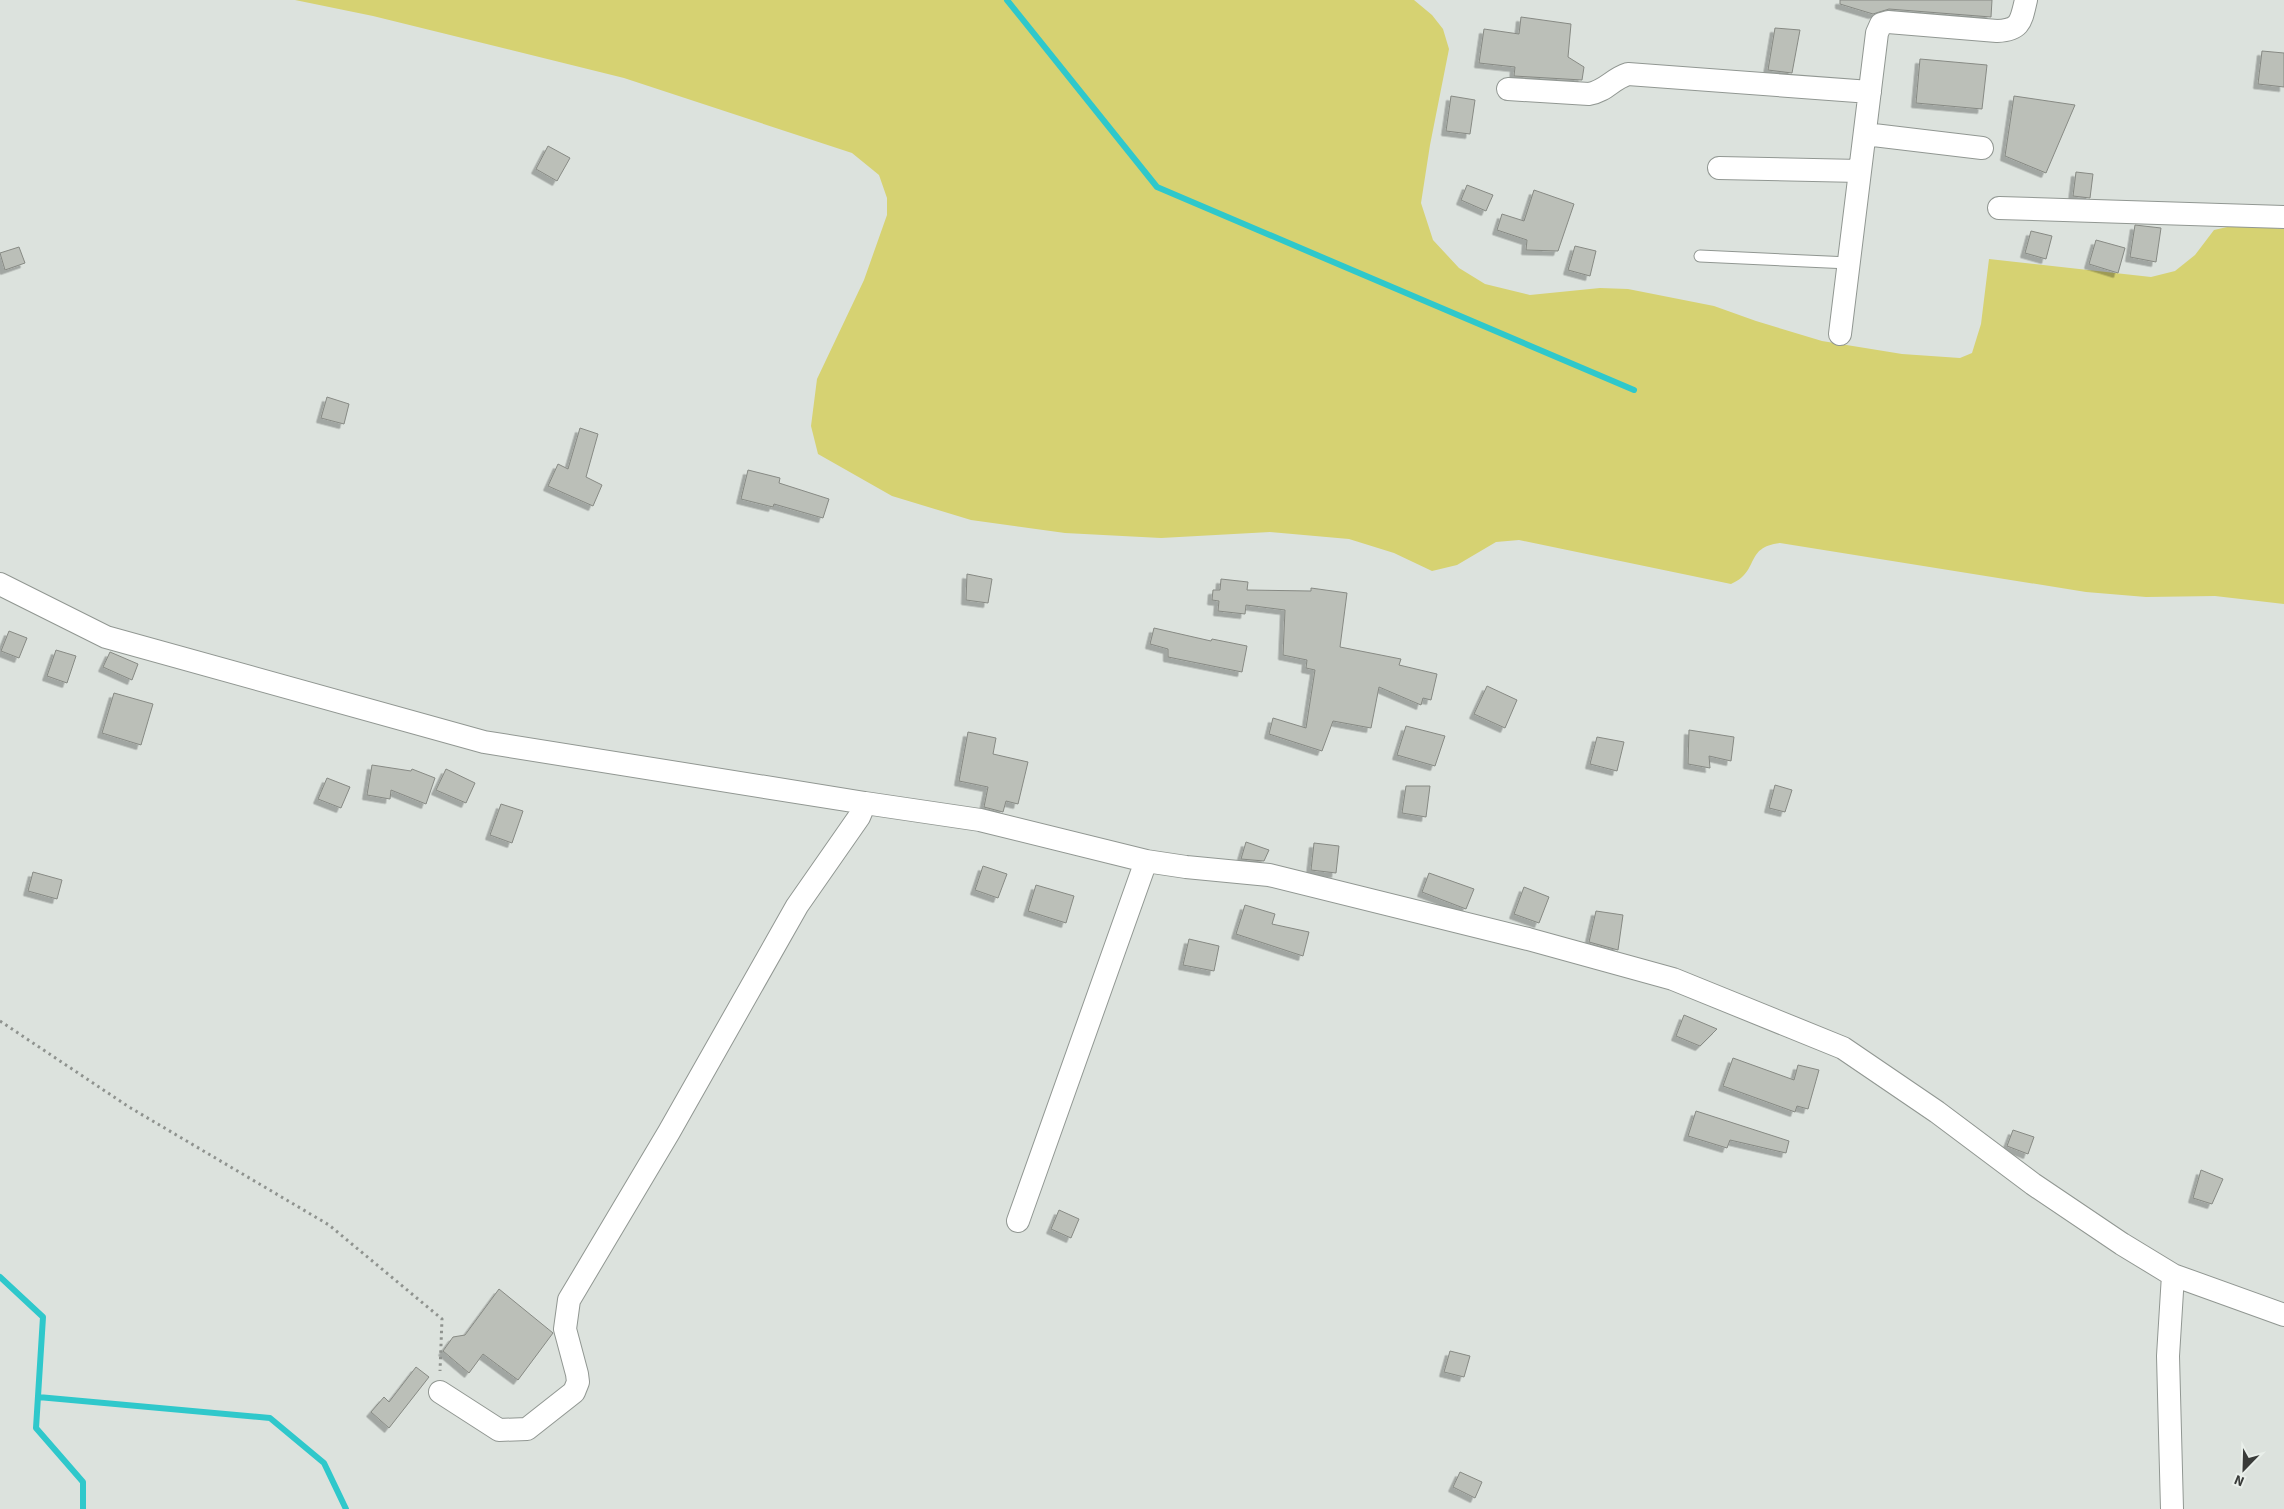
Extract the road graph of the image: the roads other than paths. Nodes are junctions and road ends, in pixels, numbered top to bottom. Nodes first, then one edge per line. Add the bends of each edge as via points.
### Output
1 (2026, 0) edge
2 (1508, 89) dead end
3 (1870, 92) junction
4 (1865, 134) junction
5 (1982, 148) dead end
6 (1719, 168) dead end
7 (1860, 171) junction
8 (1999, 208) dead end
9 (2284, 217) edge
10 (1700, 256) dead end
11 (1849, 263) junction
12 (1840, 334) dead end
13 (0, 584) edge
14 (865, 803) junction
15 (1146, 861) junction
16 (1018, 1221) dead end
17 (2173, 1274) junction
18 (2284, 1316) edge
19 (440, 1392) road end
20 (2172, 1509) edge

1 - 3 street via 2022,18 2011,30 1881,24 1877,33
2 - 3 street via 1589,94 1600,92 1628,74
3 - 4 street
4 - 5 street
4 - 7 street
6 - 7 street
7 - 11 street
8 - 9 street
10 - 11 lane
11 - 12 street
13 - 14 street via 106,637 484,742
14 - 15 street via 980,820
14 - 19 street via 859,818 797,906 670,1132 569,1300 565,1329 577,1374 574,1392 526,1429 499,1430
15 - 16 street
15 - 17 street via 1269,875 1528,939 1673,979 1843,1048 1937,1112 2033,1184
17 - 18 street
17 - 20 street via 2168,1356

